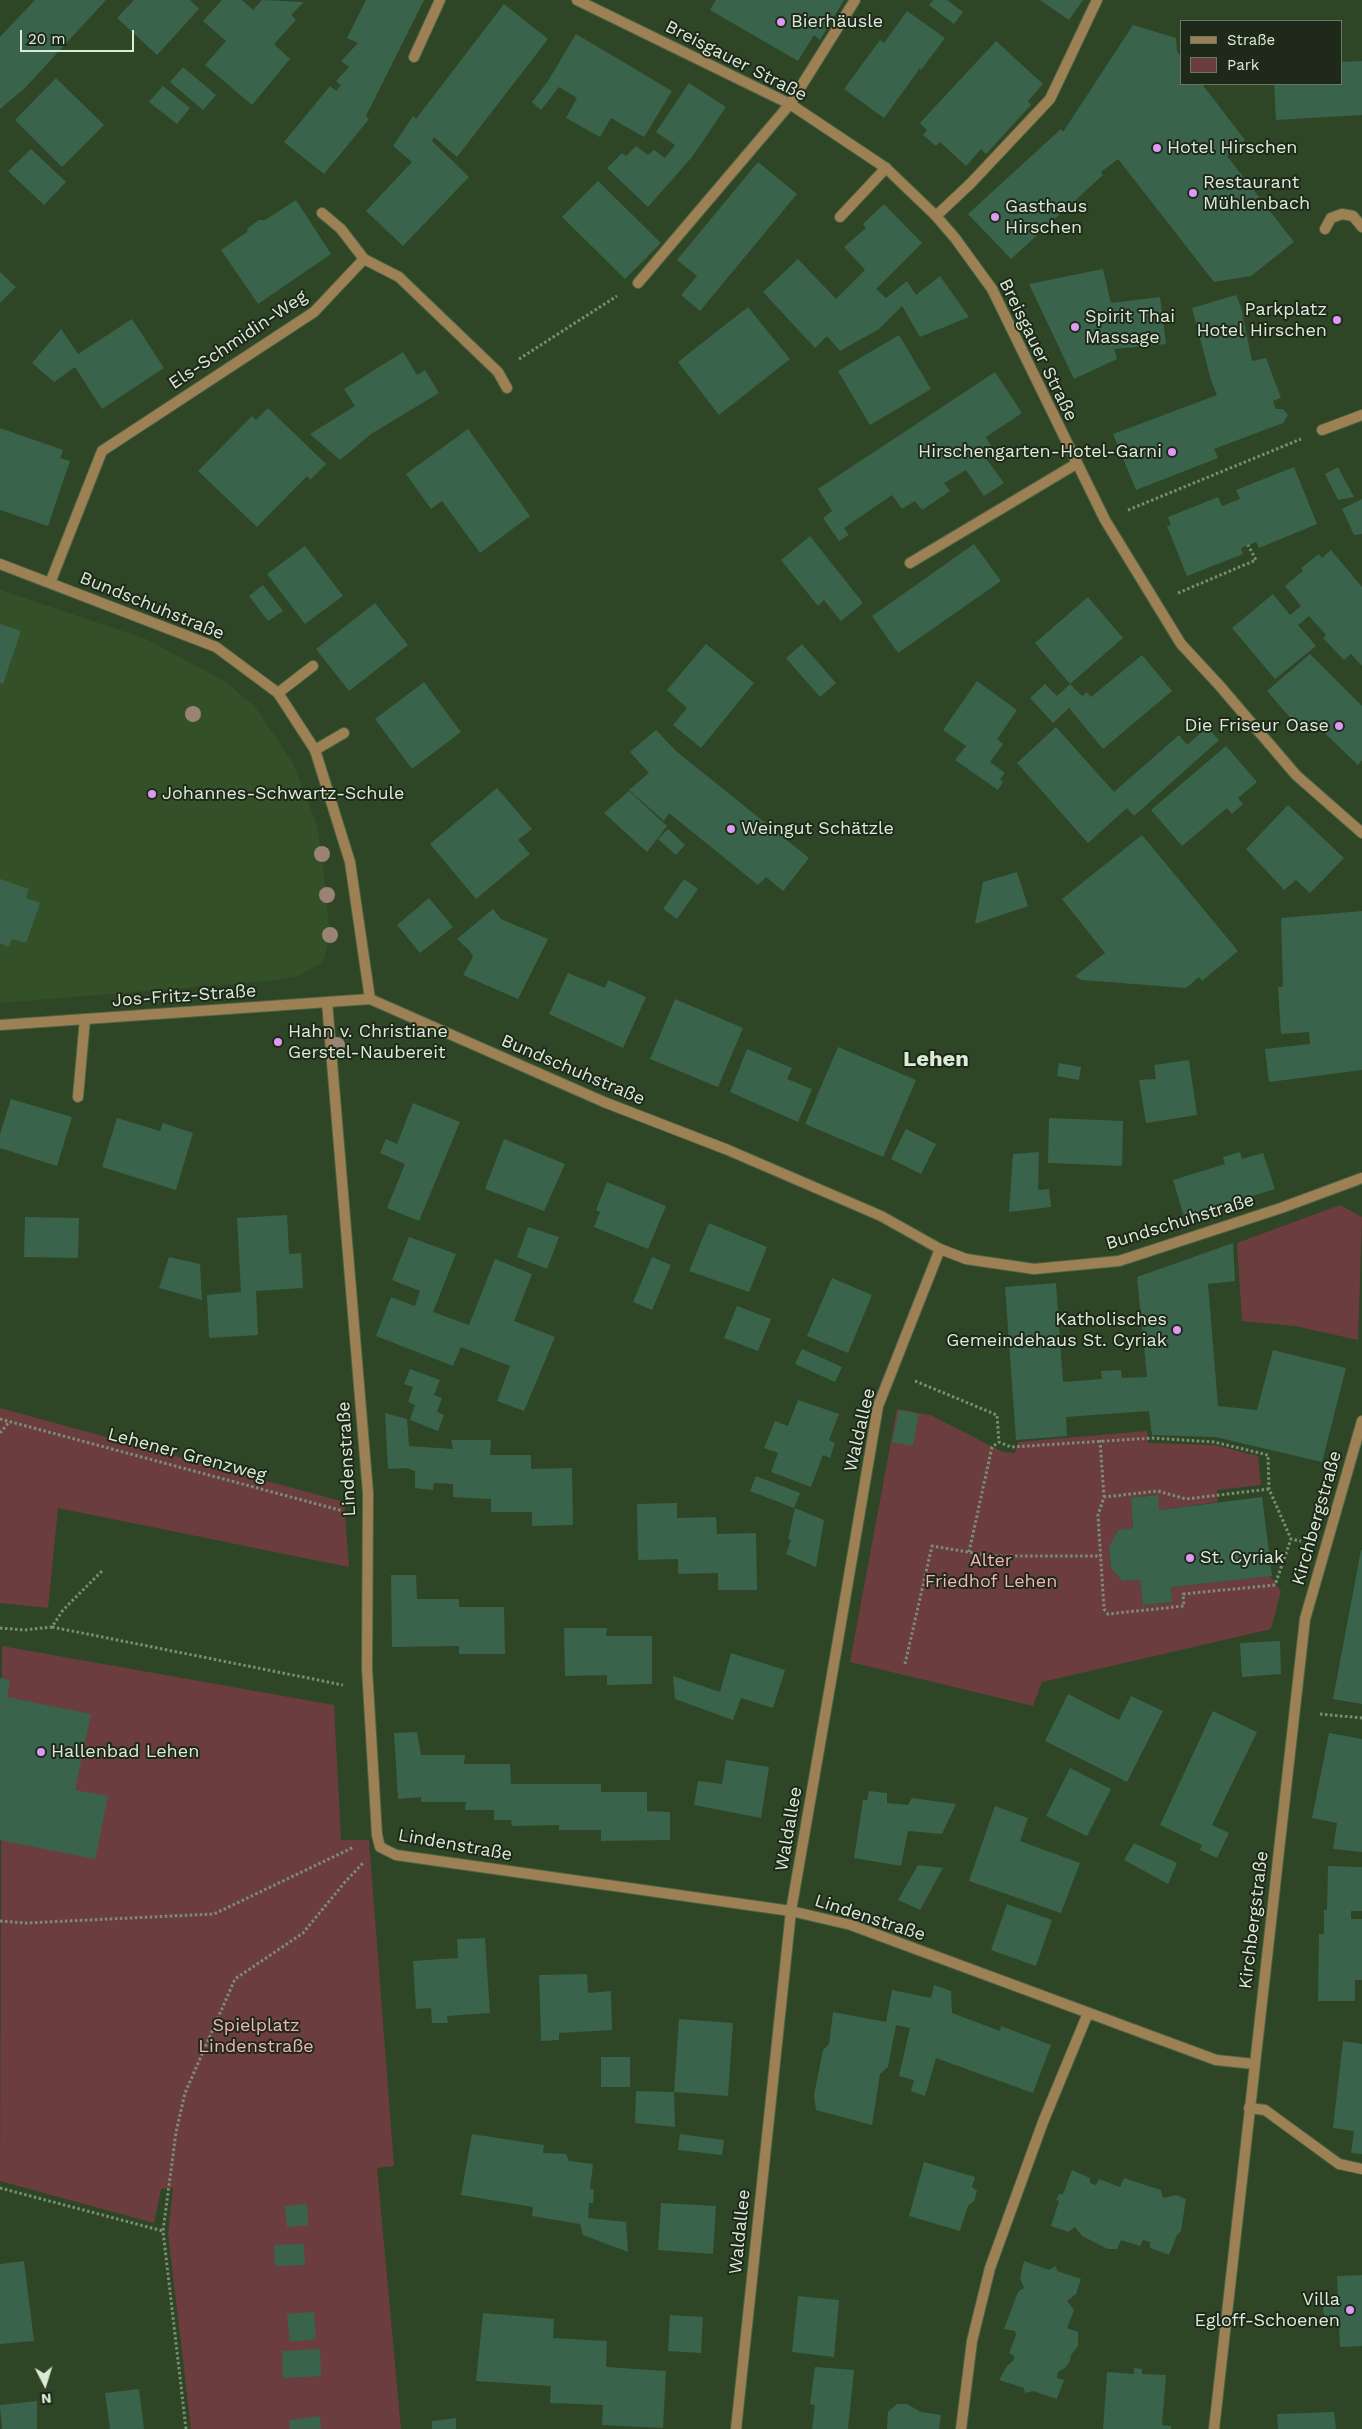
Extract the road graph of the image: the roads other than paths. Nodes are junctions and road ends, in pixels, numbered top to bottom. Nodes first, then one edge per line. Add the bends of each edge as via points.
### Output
1 (440, 0) edge
2 (576, 0) edge
3 (855, 0) edge
4 (1097, 0) edge
5 (414, 57) dead end
6 (790, 104) junction
7 (886, 168) junction
8 (322, 213) dead end
9 (936, 216) junction
10 (840, 217) dead end
11 (1362, 227) edge
12 (1325, 230) dead end
13 (364, 259) junction
14 (638, 283) road end
15 (508, 388) dead end
16 (1362, 415) edge
17 (1322, 430) road end
18 (1076, 464) junction
19 (910, 563) dead end
20 (0, 564) edge
21 (50, 583) junction
22 (313, 666) dead end
23 (278, 693) junction
24 (344, 733) dead end
25 (315, 750) junction
26 (1362, 833) edge
27 (370, 999) junction
28 (327, 1002) junction
29 (85, 1019) junction
30 (0, 1025) edge
31 (78, 1097) dead end
32 (1362, 1178) edge
33 (940, 1250) junction
34 (1362, 1422) edge
35 (791, 1911) junction
36 (1088, 2013) junction
37 (1254, 2064) junction
38 (1249, 2108) junction
39 (1362, 2169) edge
40 (736, 2429) edge
41 (961, 2429) edge
42 (1214, 2429) edge

1 - 5 street
2 - 6 street, Breisgauer Straße
3 - 6 street
4 - 9 street via 1050,99
6 - 7 street, Breisgauer Straße
6 - 14 street
7 - 9 street, Breisgauer Straße
7 - 10 street
8 - 13 street via 341,229
9 - 18 street, Breisgauer Straße via 992,289
11 - 12 street via 1353,216 1342,214 1331,218
13 - 15 street via 399,278 498,372
13 - 21 street, Els-Schmidin-Weg via 314,312 102,451
16 - 17 street
18 - 19 street
18 - 26 street, Breisgauer Straße via 1105,520 1181,644 1296,775
20 - 21 street, Bundschuhstraße
21 - 23 street, Bundschuhstraße via 216,647
22 - 23 street
23 - 25 street, Bundschuhstraße
24 - 25 street
25 - 27 street, Bundschuhstraße via 350,862
27 - 28 street, Jos-Fritz-Straße
27 - 33 street, Bundschuhstraße via 604,1102 728,1150 881,1216
28 - 29 street, Jos-Fritz-Straße
28 - 35 street, Lindenstraße via 367,1483 368,1690 380,1847 406,1856
29 - 30 street, Jos-Fritz-Straße
29 - 31 street
32 - 33 street, Bundschuhstraße via 1281,1208 1119,1260 1034,1268 966,1259
33 - 35 street, Waldallee via 878,1406
34 - 37 street, Kirchbergstraße via 1305,1619
35 - 36 street, Lindenstraße via 851,1925
35 - 40 street, Waldallee
36 - 37 street, Lindenstraße via 1216,2060
36 - 41 street via 1043,2122 990,2268 972,2341
37 - 38 street, Kirchbergstraße
38 - 39 street via 1265,2110 1340,2164
38 - 42 street, Kirchbergstraße

